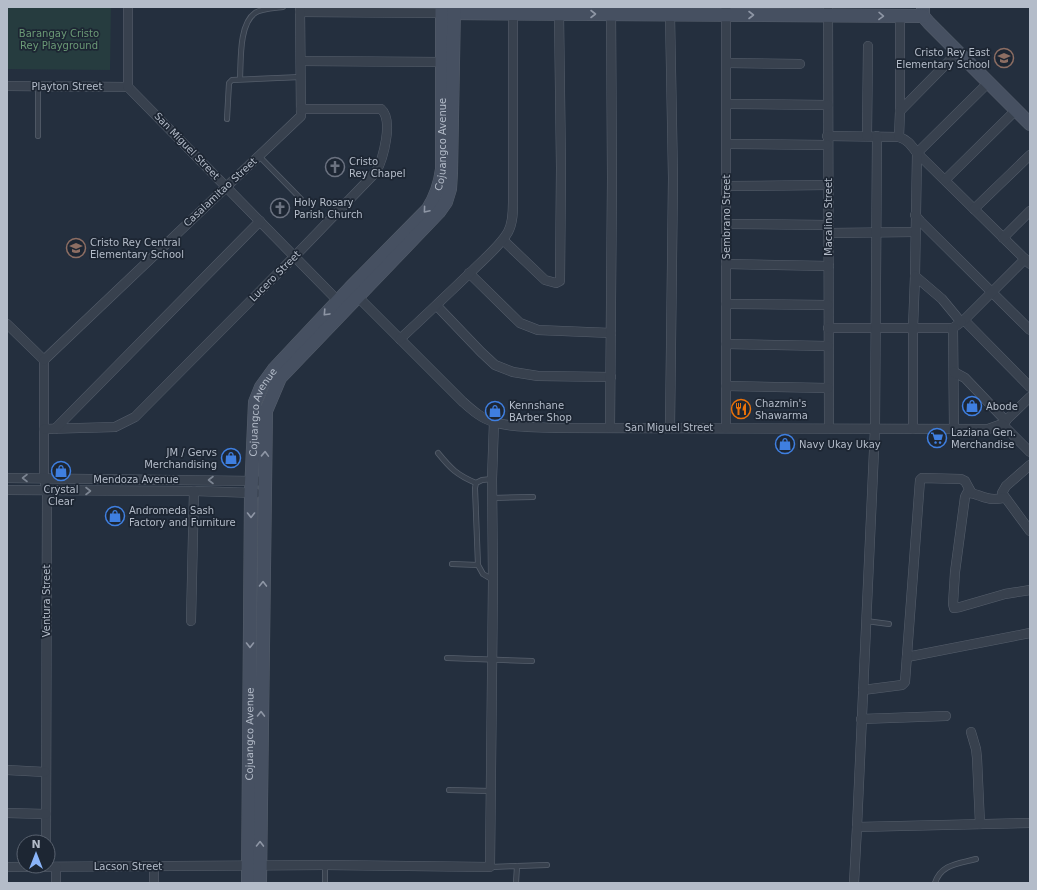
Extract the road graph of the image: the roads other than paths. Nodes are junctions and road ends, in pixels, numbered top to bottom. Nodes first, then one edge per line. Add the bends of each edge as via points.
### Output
1 (128, 7) edge
2 (283, 7) edge
3 (300, 10) edge
4 (448, 10) edge
5 (513, 10) edge
6 (610, 11) edge
7 (726, 11) edge
8 (828, 11) edge
9 (923, 12) edge
10 (559, 14) junction
11 (670, 15) junction
12 (900, 16) junction
13 (868, 46) dead end
14 (958, 52) junction
15 (301, 61) junction
16 (442, 62) junction
17 (726, 63) junction
18 (800, 64) dead end
19 (301, 77) junction
20 (240, 78) junction
21 (988, 82) junction
22 (7, 86) edge
23 (38, 86) junction
24 (128, 87) junction
25 (726, 104) junction
26 (828, 105) junction
27 (301, 109) junction
28 (900, 110) junction
29 (1016, 110) junction
30 (227, 119) dead end
31 (1029, 120) edge
32 (38, 136) dead end
33 (827, 136) junction
34 (872, 136) junction
35 (899, 137) junction
36 (726, 144) junction
37 (827, 146) junction
38 (917, 152) junction
39 (259, 156) junction
40 (1030, 156) edge
41 (945, 180) junction
42 (828, 185) junction
43 (726, 186) junction
44 (226, 187) junction
45 (301, 199) dead end
46 (974, 209) junction
47 (1030, 211) edge
48 (915, 215) junction
49 (260, 220) junction
50 (726, 224) junction
51 (829, 229) junction
52 (915, 232) junction
53 (876, 233) junction
54 (1003, 238) junction
55 (503, 240) junction
56 (295, 256) junction
57 (1027, 262) edge
58 (726, 264) junction
59 (829, 266) junction
60 (470, 273) junction
61 (914, 276) junction
62 (354, 292) junction
63 (992, 292) junction
64 (726, 304) junction
65 (342, 305) junction
66 (437, 306) junction
67 (828, 306) junction
68 (963, 321) junction
69 (7, 324) edge
70 (828, 328) junction
71 (913, 328) junction
72 (953, 328) junction
73 (874, 329) junction
74 (1030, 330) edge
75 (611, 333) junction
76 (400, 339) junction
77 (726, 344) junction
78 (828, 346) junction
79 (44, 360) junction
80 (954, 372) junction
81 (610, 377) junction
82 (726, 386) junction
83 (828, 388) junction
84 (1030, 388) edge
85 (1030, 399) edge
86 (494, 422) junction
87 (1004, 423) junction
88 (610, 427) junction
89 (670, 428) junction
90 (726, 428) junction
91 (829, 428) junction
92 (875, 428) junction
93 (44, 429) junction
94 (55, 429) junction
95 (914, 429) junction
96 (954, 429) junction
97 (1030, 452) edge
98 (438, 453) dead end
99 (1030, 465) edge
100 (7, 478) edge
101 (44, 478) junction
102 (492, 479) junction
103 (476, 483) junction
104 (258, 487) junction
105 (7, 490) edge
106 (47, 491) junction
107 (194, 491) junction
108 (971, 492) junction
109 (533, 497) dead end
110 (492, 498) junction
111 (1004, 498) junction
112 (1030, 531) edge
113 (452, 564) dead end
114 (478, 565) junction
115 (493, 580) junction
116 (1030, 590) edge
117 (191, 621) dead end
118 (866, 621) junction
119 (889, 624) dead end
120 (1030, 633) edge
121 (907, 657) junction
122 (447, 658) dead end
123 (492, 659) junction
124 (532, 661) dead end
125 (863, 690) junction
126 (946, 716) dead end
127 (861, 719) junction
128 (971, 732) dead end
129 (7, 770) edge
130 (45, 772) junction
131 (449, 790) dead end
132 (490, 791) junction
133 (7, 814) edge
134 (46, 814) junction
135 (980, 824) junction
136 (1030, 824) edge
137 (857, 827) junction
138 (46, 834) edge
139 (976, 859) dead end
140 (547, 865) dead end
141 (56, 866) edge
142 (154, 866) junction
143 (254, 866) junction
144 (325, 866) junction
145 (490, 866) junction
146 (517, 866) junction
147 (154, 883) edge
148 (248, 883) edge
149 (260, 883) edge
150 (325, 883) edge
151 (516, 883) edge
152 (854, 883) edge
153 (935, 883) edge

1 - 24 street
2 - 20 lane via 256,12 249,19 243,31
3 - 4 street
3 - 15 street
4 - 5 main road
4 - 16 main road, Cojuangco Avenue
4 - 62 main road, Cojuangco Avenue via 452,173 446,202 439,212
5 - 10 main road
5 - 55 street via 513,202 512,220
10 -> 6 main road
6 - 11 main road
6 - 75 street
7 -> 8 main road
7 - 11 main road
7 - 17 street, Sembrano Street
8 -> 12 main road
8 - 26 street, Macalino Street
9 - 12 main road
9 - 14 main road
10 - 55 street via 560,281 556,283 545,280
11 - 89 street via 673,178
12 - 28 street
13 - 34 street
14 - 21 main road
14 - 28 street
15 - 16 street
15 - 19 street
16 -> 62 main road, Cojuangco Avenue via 440,185 435,198 423,214
17 - 18 street
17 - 25 street, Sembrano Street
19 - 20 lane
19 - 27 street
20 - 30 lane via 229,83
21 - 29 main road
21 - 38 street
22 - 23 street, Playton Street
23 - 24 street, Playton Street
23 - 32 lane
24 - 44 street, San Miguel Street
25 - 26 street
25 - 36 street, Sembrano Street
26 - 33 street, Macalino Street
27 - 39 street, Casalamitao Street via 301,116
27 - 56 street, Lucero Street via 381,109 386,118 386,140 376,172
28 - 35 street
29 - 31 main road
29 - 41 street
33 - 34 street
33 - 37 street, Macalino Street
34 - 35 street
34 - 53 street
35 - 38 street via 911,144
36 - 37 street
36 - 43 street, Sembrano Street
37 - 42 street, Macalino Street
38 - 41 street
38 - 48 street
39 - 44 street, Casalamitao Street
39 - 45 lane
40 - 46 street
41 - 46 street
42 - 43 street
42 - 51 street, Macalino Street
43 - 50 street, Sembrano Street
44 - 49 street, San Miguel Street
44 - 79 street, Casalamitao Street
46 - 54 street
47 - 54 street
48 - 52 street
48 - 63 street
49 - 56 street, San Miguel Street
49 - 94 street
50 - 51 street
50 - 58 street, Sembrano Street
51 - 53 street
51 - 59 street, Macalino Street
52 - 53 street
52 - 61 street
53 - 73 street
54 - 57 street
55 - 60 street
56 - 65 street, San Miguel Street
56 - 94 street, Lucero Street via 135,417 115,427
57 - 63 street
58 - 59 street
58 - 64 street, Sembrano Street
59 - 67 street, Macalino Street
60 - 66 street
60 - 75 street via 520,323 538,330
61 - 68 street
61 - 71 street
62 - 65 main road, Cojuangco Avenue
62 - 76 street, San Miguel Street
63 - 68 street
63 - 74 street
64 - 67 street
64 - 77 street, Sembrano Street
65 - 104 main road, Cojuangco Avenue via 280,378 266,411
66 - 76 street
66 - 81 street via 495,365 513,372 538,376
67 - 70 street, Macalino Street
68 - 72 street
68 - 84 street
69 - 79 street
70 - 73 street
70 - 78 street, Macalino Street
71 - 72 street
71 - 73 street
71 - 95 street
72 - 80 street
73 - 92 street
75 - 81 street
76 - 86 street, San Miguel Street via 463,402
77 - 78 street
77 - 82 street, Sembrano Street
78 - 83 street, Macalino Street
79 - 93 street, Ventura Street
80 - 87 street via 965,378
80 - 96 street
81 - 88 street
82 - 83 street
82 - 90 street, Sembrano Street
83 - 91 street, Macalino Street
85 - 87 street, San Miguel Street
86 - 88 street, San Miguel Street via 557,428
86 - 102 street
87 - 96 street, San Miguel Street via 988,430
87 - 97 street
88 - 89 street, San Miguel Street
89 - 90 street, San Miguel Street
90 - 91 street, San Miguel Street
91 - 92 street, San Miguel Street
92 - 95 street, San Miguel Street
92 - 118 street
93 - 94 street, Lucero Street
93 - 101 street, Ventura Street
95 - 96 street, San Miguel Street
98 - 103 lane via 452,469
99 - 111 street via 1003,490
101 -> 100 street, Mendoza Avenue
104 -> 101 street, Mendoza Avenue
101 - 106 street, Ventura Street
102 - 103 lane
102 - 110 street
103 - 114 lane
104 - 107 street, Mendoza Avenue
104 - 143 main road, Cojuangco Avenue
105 - 106 street, Mendoza Avenue
106 -> 107 street, Mendoza Avenue
106 - 130 street, Ventura Street
107 - 117 street
108 - 111 street via 987,498
108 - 116 street via 965,497 959,536 952,604 954,608
108 - 121 street via 961,479 925,477 920,480
109 - 110 lane
110 - 115 street
111 - 112 street
113 - 114 lane
114 - 115 lane via 483,574
115 - 123 street
118 - 119 lane
118 - 125 street
120 - 121 street
121 - 125 street via 905,682 902,685
122 - 123 lane
123 - 124 lane
123 - 132 street
125 - 127 street
126 - 127 street
127 - 137 street
128 - 135 street via 977,758
129 - 130 street
130 - 134 street, Ventura Street
131 - 132 lane
132 - 145 street
133 - 134 street
134 - 138 street, Ventura Street
135 - 136 street
135 - 137 street
137 - 152 street
139 - 153 lane via 946,867 938,874
140 - 146 lane
141 - 142 street, Lacson Street
142 - 143 street, Lacson Street
142 - 147 street
143 - 144 street, Lacson Street
143 - 148 main road, Cojuangco Avenue
143 - 149 main road, Cojuangco Avenue
144 - 145 street, Lacson Street
144 - 150 lane
145 - 146 lane
146 - 151 lane

